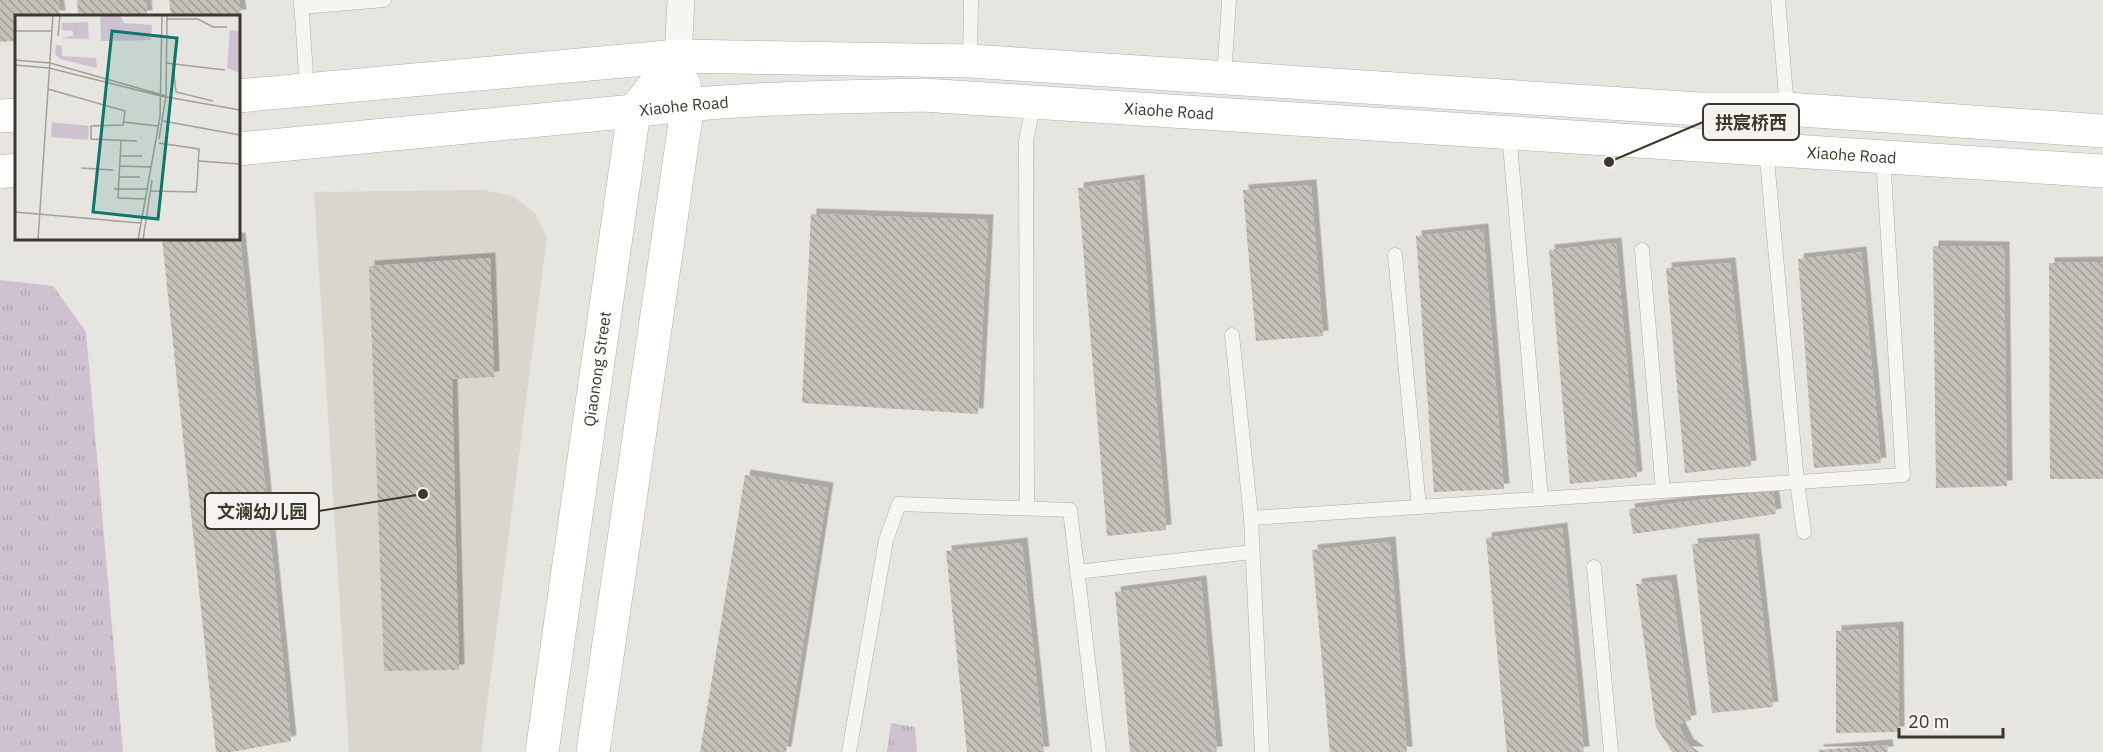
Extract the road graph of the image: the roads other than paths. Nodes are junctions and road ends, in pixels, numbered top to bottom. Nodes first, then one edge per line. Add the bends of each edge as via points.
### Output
1 (384, 0) edge
2 (681, 0) edge
3 (970, 0) edge
4 (1229, 0) edge
5 (1778, 0) edge
6 (301, 3) edge
7 (678, 56) junction
8 (970, 61) junction
9 (1224, 79) junction
10 (307, 90) junction
11 (240, 96) edge
12 (1034, 102) junction
13 (688, 103) junction
14 (1787, 109) junction
15 (634, 111) junction
16 (15, 115) edge
17 (0, 116) edge
18 (2103, 131) edge
19 (1509, 133) junction
20 (240, 149) edge
21 (1766, 149) junction
22 (1883, 157) junction
23 (15, 170) edge
24 (2103, 171) edge
25 (0, 172) edge
26 (1642, 250) dead end
27 (1395, 255) dead end
28 (1232, 335) dead end
29 (1797, 482) junction
30 (1663, 491) junction
31 (1541, 499) junction
32 (1419, 507) junction
33 (1027, 508) junction
34 (1251, 518) junction
35 (1804, 532) dead end
36 (1252, 552) junction
37 (1594, 567) dead end
38 (1077, 572) junction
39 (542, 752) edge
40 (593, 752) edge
41 (849, 752) edge
42 (1099, 752) edge
43 (1262, 752) edge
44 (1611, 752) edge

1 - 6 lane
2 - 7 street
3 - 8 lane
4 - 9 lane
5 - 14 lane
6 - 10 lane
7 - 8 main road
7 - 10 main road
7 - 13 main road
7 - 15 main road
8 - 9 main road
9 - 14 main road via 1699,109
10 - 11 main road
12 - 13 main road, Xiaohe Road via 923,95
12 - 19 main road, Xiaohe Road
12 - 33 lane via 1026,141
13 - 15 main road, Xiaohe Road
13 - 40 main road
14 - 18 main road
15 - 20 main road, Xiaohe Road
15 - 39 main road, Qiaonong Street
16 - 17 main road
19 - 21 main road, Xiaohe Road
19 - 31 lane
21 - 22 main road, Xiaohe Road
21 - 29 lane
22 - 24 main road, Xiaohe Road
22 - 29 lane via 1903,475
23 - 25 main road
26 - 30 lane
27 - 32 lane
28 - 34 lane
29 - 30 lane
29 - 35 lane
30 - 31 lane
31 - 32 lane
32 - 34 lane
33 - 38 lane via 1070,510
33 - 41 lane via 899,504 886,540
34 - 36 lane
36 - 38 lane
36 - 43 lane
37 - 44 lane
38 - 42 lane

